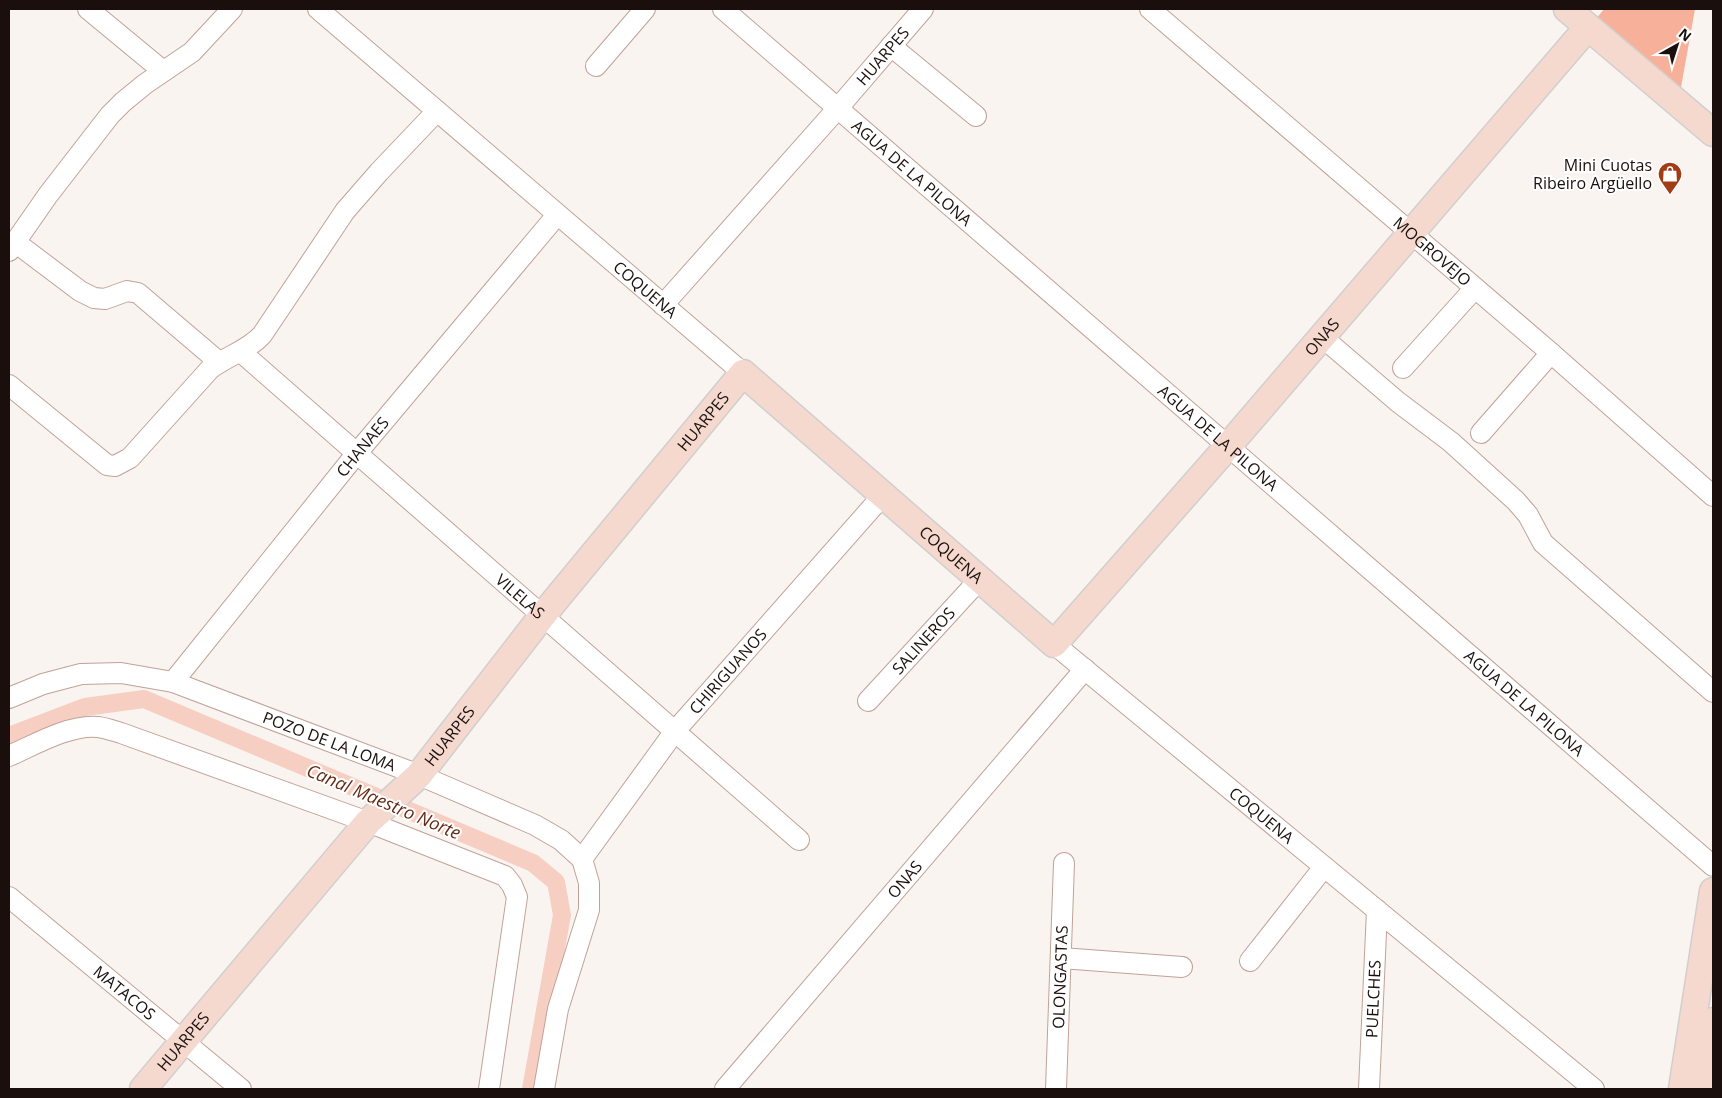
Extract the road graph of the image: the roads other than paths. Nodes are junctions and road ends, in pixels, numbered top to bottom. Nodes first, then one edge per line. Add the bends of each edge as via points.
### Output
1 (88, 9) edge
2 (232, 9) edge
3 (318, 9) edge
4 (646, 9) edge
5 (723, 9) edge
6 (923, 9) edge
7 (1150, 9) edge
8 (1567, 9) edge
9 (1588, 27) junction
10 (891, 46) junction
11 (596, 66) dead end
12 (163, 72) junction
13 (838, 108) junction
14 (437, 111) junction
15 (976, 116) dead end
16 (1713, 133) edge
17 (557, 215) junction
18 (1411, 233) junction
19 (12, 247) edge
20 (1475, 288) junction
21 (663, 305) junction
22 (1322, 337) junction
23 (241, 352) junction
24 (1551, 353) junction
25 (219, 362) junction
26 (1403, 368) dead end
27 (743, 373) junction
28 (9, 385) edge
29 (1481, 433) dead end
30 (1229, 445) junction
31 (357, 453) junction
32 (884, 494) junction
33 (1713, 496) edge
34 (980, 579) junction
35 (543, 615) junction
36 (1054, 644) junction
37 (1084, 669) junction
38 (173, 682) junction
39 (1713, 692) edge
40 (9, 698) edge
41 (868, 700) dead end
42 (675, 731) junction
43 (9, 756) edge
44 (419, 775) junction
45 (368, 822) junction
46 (799, 840) dead end
47 (582, 859) junction
48 (1064, 863) dead end
49 (1713, 866) edge
50 (1324, 867) junction
51 (1713, 891) edge
52 (9, 897) edge
53 (1377, 910) junction
54 (1060, 958) junction
55 (1250, 961) dead end
56 (1182, 967) dead end
57 (1713, 1021) edge
58 (184, 1042) junction
59 (1701, 1086) edge
60 (143, 1089) edge
61 (241, 1089) edge
62 (489, 1089) edge
63 (544, 1089) edge
64 (726, 1089) edge
65 (1056, 1089) edge
66 (1369, 1089) edge
67 (1594, 1089) edge

1 - 12 street
2 - 12 street via 192,52
3 - 14 street, COQUENA
4 - 11 street
5 - 13 street, AGUA DE LA PILONA
6 - 10 street, HUARPES
7 - 18 street, MOGROVEJO
8 - 9 main road
9 - 16 main road
9 - 18 main road, ONAS
10 - 13 street, HUARPES
10 - 15 street
12 - 19 street via 110,115
13 - 21 street, HUARPES
13 - 30 street, AGUA DE LA PILONA
14 - 17 street, COQUENA
14 - 23 street via 345,211 262,335
17 - 21 street, COQUENA
17 - 31 street, CHANAES
18 - 20 street, MOGROVEJO
18 - 22 main road, ONAS
19 - 25 street via 94,298 106,299 127,291 138,293
20 - 24 street, MOGROVEJO
20 - 26 street
21 - 27 street, COQUENA
22 - 30 main road, ONAS
22 - 39 street via 1451,442 1516,501 1528,515 1543,544
23 - 25 street
23 - 31 street, VILELAS
24 - 29 street
24 - 33 street, MOGROVEJO
25 - 28 street via 130,458 115,466 100,461
27 - 32 main road, COQUENA
27 - 35 main road, HUARPES
30 - 36 main road, ONAS
30 - 49 street, AGUA DE LA PILONA
31 - 35 street, VILELAS
31 - 38 street, CHANAES
32 - 34 main road, COQUENA
32 - 42 street, CHIRIGUANOS
34 - 36 main road, COQUENA
34 - 41 street, SALINEROS
35 - 42 street, VILELAS
35 - 44 main road, HUARPES
36 - 37 street, COQUENA
37 - 50 street, COQUENA
37 - 64 street, ONAS
38 - 40 street, POZO DE LA LOMA via 121,673 82,674 43,684
38 - 44 street, POZO DE LA LOMA
42 - 46 street, VILELAS
42 - 47 street, CHIRIGUANOS
43 - 45 street via 62,733 99,727
44 - 45 main road, HUARPES
44 - 47 street, POZO DE LA LOMA via 535,825
45 - 58 main road, HUARPES
45 - 62 street via 497,872 512,885 517,897
47 - 63 street via 589,883 589,910 558,1009
48 - 54 street, OLONGASTAS
50 - 53 street, COQUENA
50 - 55 street
51 - 59 main road
52 - 58 street, MATACOS
53 - 66 street, PUELCHES
53 - 67 street, COQUENA
54 - 56 street
54 - 65 street, OLONGASTAS
57 - 59 main road
58 - 60 main road, HUARPES
58 - 61 street, MATACOS

